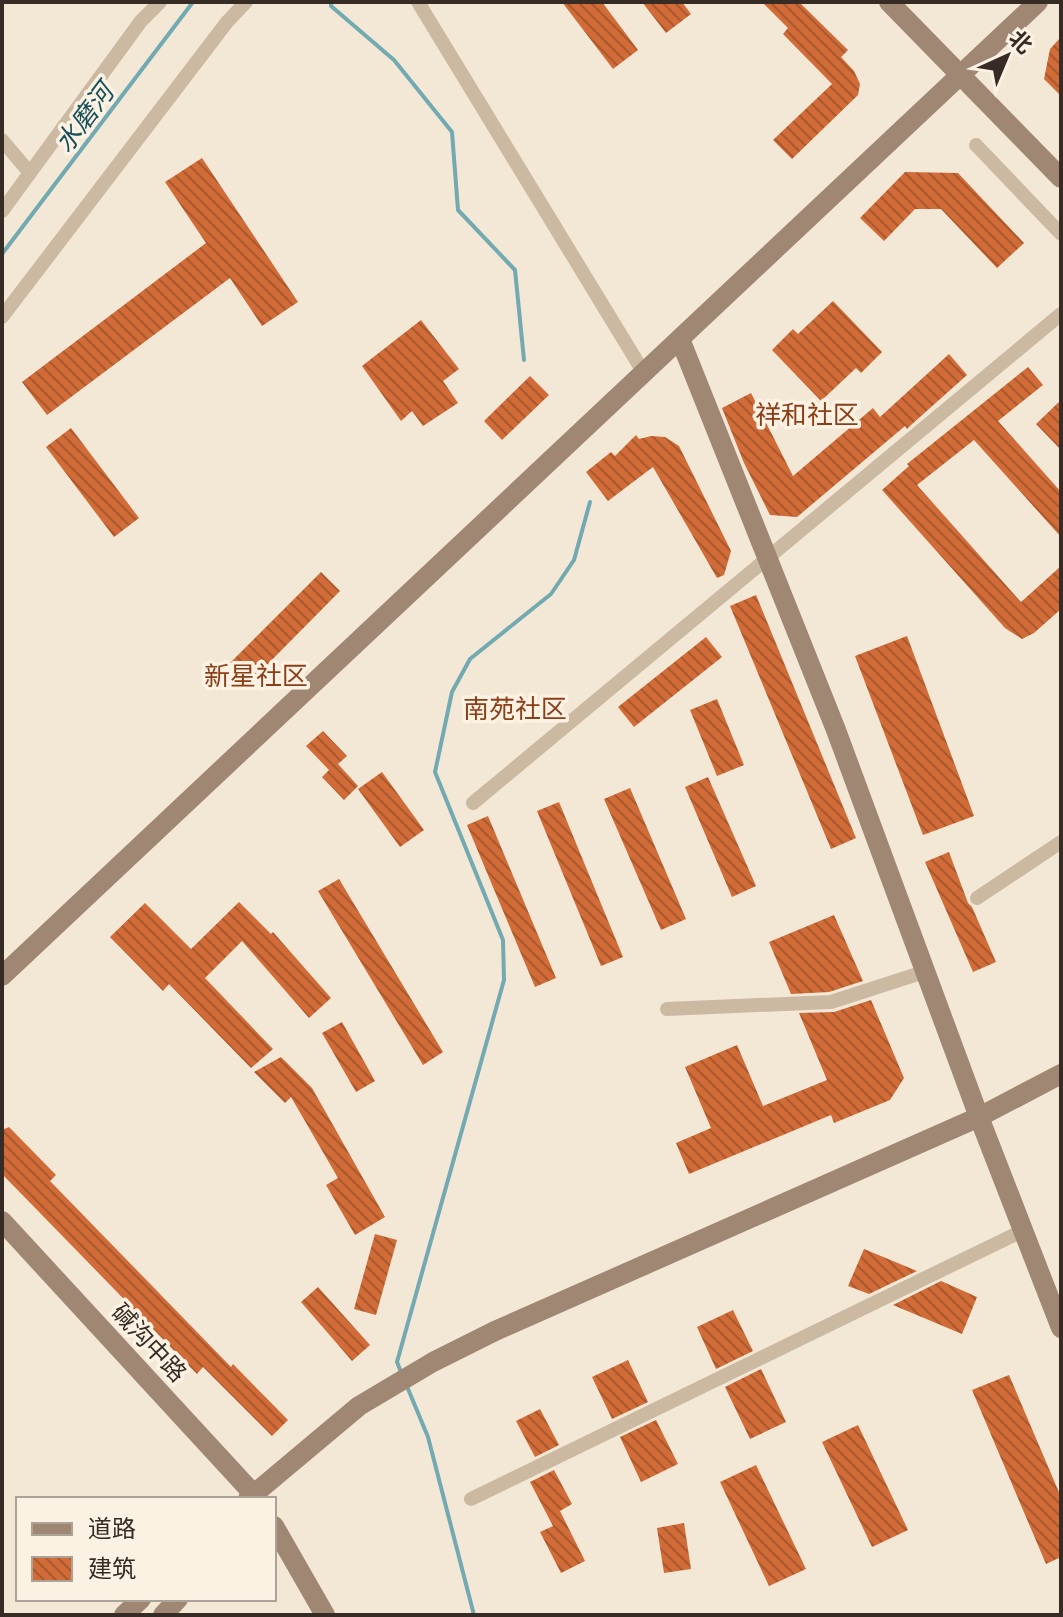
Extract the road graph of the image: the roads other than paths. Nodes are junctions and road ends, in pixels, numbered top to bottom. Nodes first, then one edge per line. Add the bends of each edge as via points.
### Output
1 (160, 2) edge
2 (246, 2) edge
3 (418, 2) edge
4 (889, 2) edge
5 (1038, 2) edge
6 (961, 75) junction
7 (2, 140) edge
8 (976, 145) dead end
9 (30, 173) junction
10 (1061, 178) edge
11 (2, 211) edge
12 (1061, 234) edge
13 (1061, 314) edge
14 (2, 317) edge
15 (680, 339) junction
16 (644, 373) junction
17 (767, 556) junction
18 (473, 803) dead end
19 (1061, 842) edge
20 (977, 898) dead end
21 (927, 971) junction
22 (2, 976) edge
23 (667, 1009) dead end
24 (1061, 1074) edge
25 (979, 1117) junction
26 (2, 1221) edge
27 (1024, 1230) junction
28 (1061, 1328) edge
29 (253, 1497) edge
30 (471, 1499) dead end
31 (276, 1529) edge
32 (139, 1601) edge
33 (124, 1615) edge
34 (325, 1615) edge

1 - 9 street
2 - 14 street
3 - 16 street
4 - 6 street
5 - 6 street
6 - 10 street
6 - 15 street
7 - 9 street
8 - 12 street
9 - 11 street
13 - 17 street
15 - 16 street
15 - 17 street
16 - 22 street
17 - 18 street
17 - 21 street
19 - 20 street
21 - 23 street via 831,1002
21 - 25 street
24 - 25 street
25 - 27 street
25 - 29 street via 433,1362 359,1406
26 - 29 street, 碱沟中路
27 - 28 street
27 - 30 street
31 - 34 street
32 - 33 street

